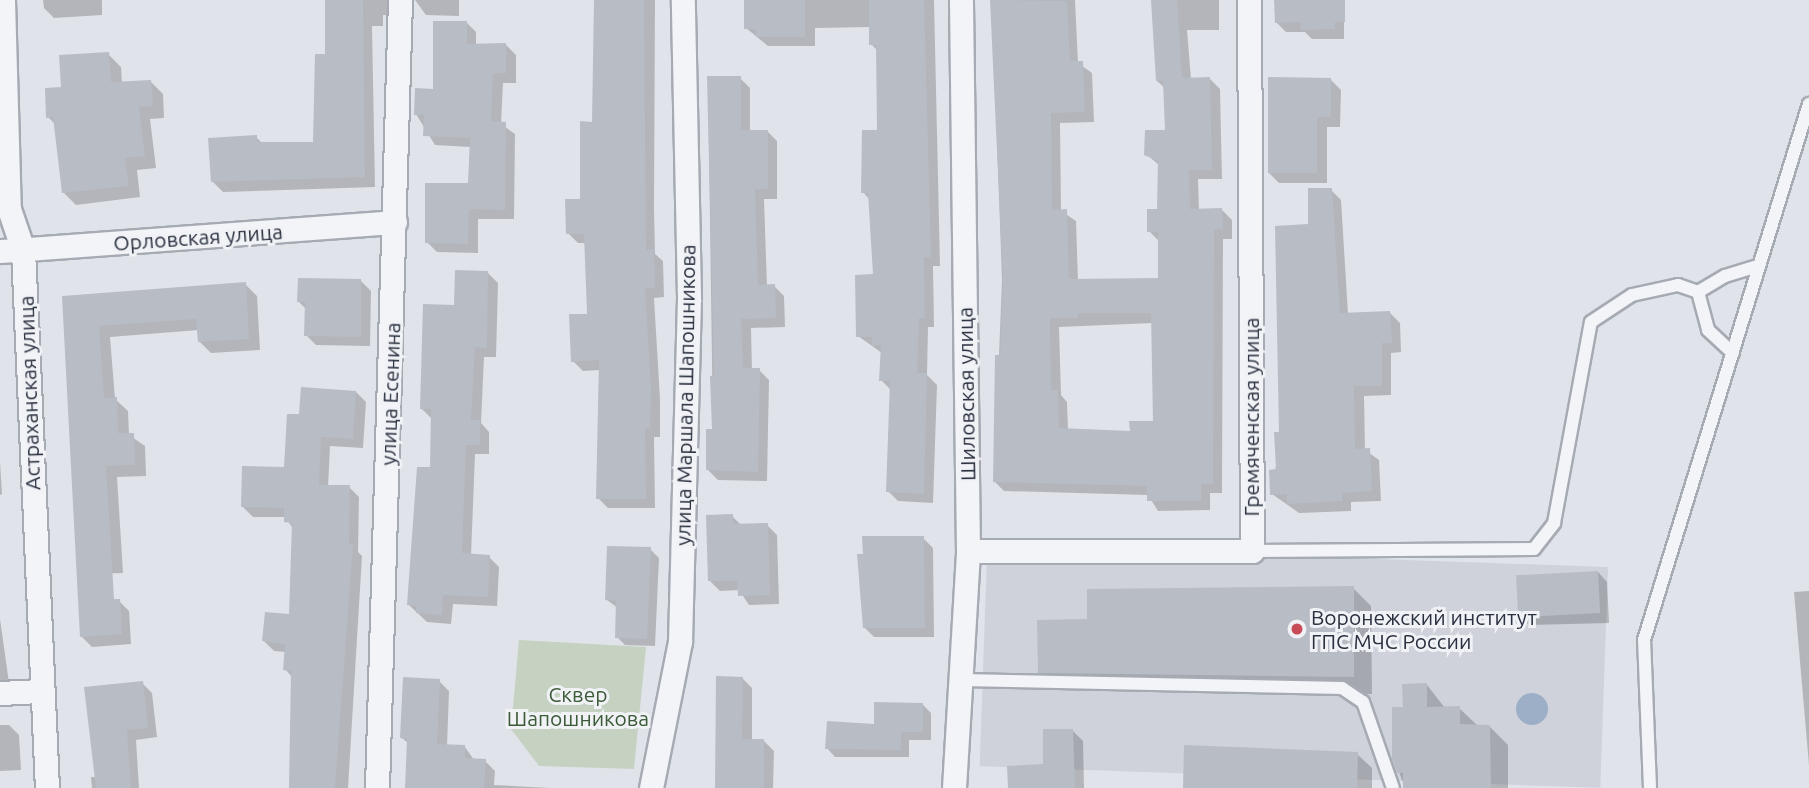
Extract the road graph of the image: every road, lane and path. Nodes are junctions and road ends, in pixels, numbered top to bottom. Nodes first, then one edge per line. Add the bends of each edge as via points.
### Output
1 (3, 0) edge
2 (400, 0) edge
3 (683, 0) edge
4 (961, 0) edge
5 (1249, 0) edge
6 (3, 50) edge
7 (1809, 104) edge
8 (395, 222) junction
9 (23, 250) junction
10 (0, 251) edge
11 (1757, 266) junction
12 (1698, 292) junction
13 (1733, 354) junction
14 (968, 551) junction
15 (1252, 551) junction
16 (963, 680) junction
17 (40, 691) junction
18 (0, 694) edge
19 (47, 788) edge
20 (377, 788) edge
21 (651, 788) edge
22 (954, 788) edge
23 (1393, 788) edge
24 (1650, 788) edge

1 - 6 street, Астраханская улица
2 - 8 street, улица Есенина
3 - 21 street, улица Маршала Шапошникова via 689,296 680,642
4 - 14 street, Шиловская улица
5 - 15 street, Гремяченская улица
6 - 9 street, Астраханская улица via 9,209
7 - 11 lane
8 - 9 street, Орловская улица
8 - 20 street, улица Есенина
9 - 10 street, Орловская улица
9 - 17 street, Астраханская улица
11 - 12 lane via 1725,276
11 - 13 lane
12 - 13 lane via 1708,330
12 - 15 lane via 1678,285 1632,295 1591,322 1553,523 1534,549
13 - 24 lane via 1644,640
14 - 15 street
14 - 16 street, Шиловская улица
16 - 22 street, Шиловская улица
16 - 23 lane via 1342,688 1363,702
17 - 18 street
17 - 19 street, Астраханская улица

